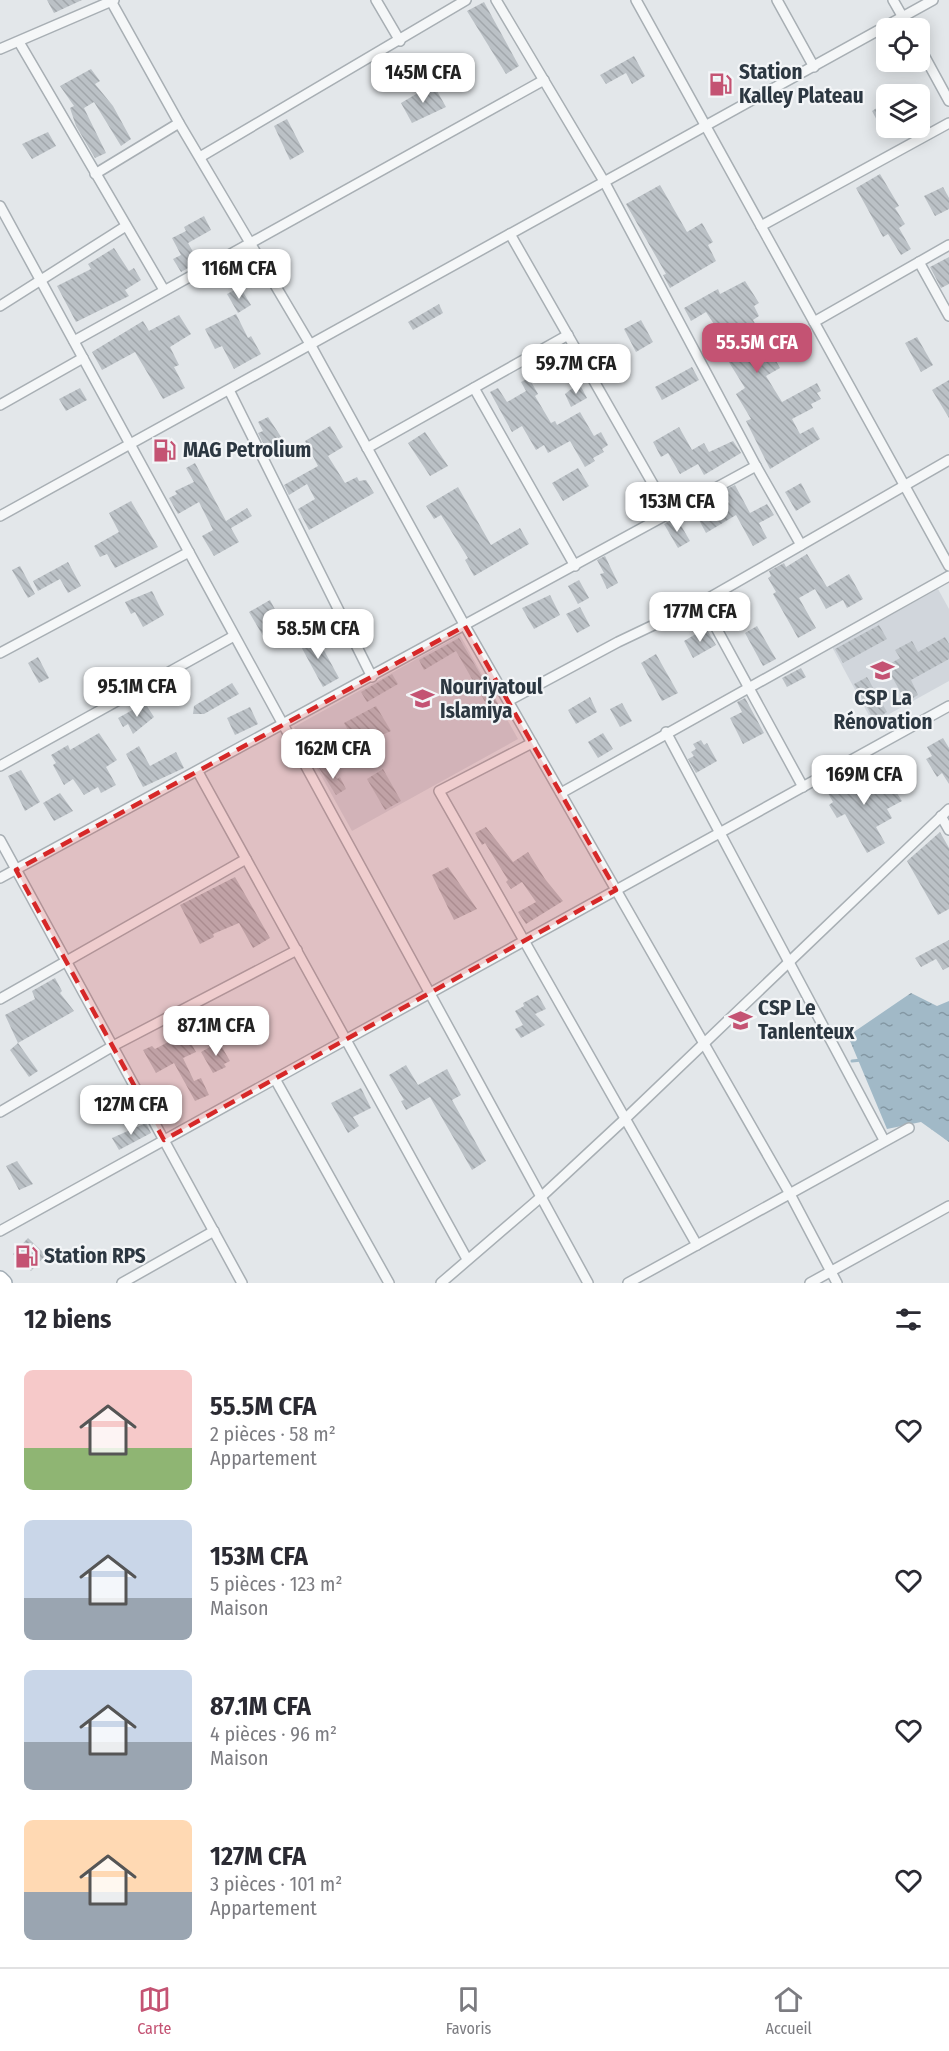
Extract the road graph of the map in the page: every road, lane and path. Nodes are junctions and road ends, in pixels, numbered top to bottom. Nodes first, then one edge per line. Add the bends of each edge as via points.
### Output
1 (113, 0) edge
2 (376, 0) edge
3 (466, 0) edge
4 (496, 0) edge
5 (636, 0) edge
6 (777, 0) edge
7 (893, 0) edge
8 (933, 0) edge
9 (902, 16) junction
10 (400, 41) junction
11 (19, 42) junction
12 (0, 49) edge
13 (930, 66) edge
14 (814, 67) junction
15 (544, 80) junction
16 (949, 101) edge
17 (179, 123) junction
18 (949, 123) edge
19 (706, 127) junction
20 (200, 158) junction
21 (95, 174) junction
22 (605, 183) junction
23 (0, 206) edge
24 (126, 226) junction
25 (761, 226) junction
26 (510, 234) junction
27 (949, 244) edge
28 (251, 245) junction
29 (919, 262) junction
30 (41, 282) junction
31 (164, 290) junction
32 (0, 306) edge
33 (949, 316) edge
34 (814, 322) junction
35 (568, 335) junction
36 (74, 341) junction
37 (310, 344) junction
38 (83, 358) junction
39 (474, 388) junction
40 (229, 390) junction
41 (0, 405) edge
42 (130, 445) junction
43 (367, 448) junction
44 (949, 460) edge
45 (756, 466) junction
46 (904, 485) junction
47 (670, 513) junction
48 (0, 516) edge
49 (801, 544) junction
50 (189, 552) junction
51 (575, 566) junction
52 (949, 566) edge
53 (949, 576) edge
54 (702, 602) junction
55 (465, 626) junction
56 (234, 636) junction
57 (0, 653) edge
58 (372, 677) junction
59 (748, 687) junction
60 (508, 701) junction
61 (949, 706) edge
62 (284, 725) junction
63 (666, 732) junction
64 (532, 743) junction
65 (0, 766) edge
66 (198, 772) junction
67 (803, 787) junction
68 (561, 793) junction
69 (949, 809) edge
70 (941, 816) junction
71 (949, 830) edge
72 (721, 832) junction
73 (0, 840) edge
74 (246, 859) junction
75 (16, 870) junction
76 (0, 878) edge
77 (616, 890) junction
78 (525, 940) junction
79 (297, 950) junction
80 (66, 961) junction
81 (787, 962) junction
82 (430, 993) junction
83 (0, 999) edge
84 (346, 1040) junction
85 (704, 1043) junction
86 (112, 1046) junction
87 (274, 1079) junction
88 (0, 1112) edge
89 (626, 1118) junction
90 (909, 1128) dead end
91 (164, 1140) junction
92 (884, 1140) junction
93 (790, 1194) junction
94 (541, 1197) junction
95 (949, 1206) edge
96 (0, 1231) edge
97 (214, 1231) junction
98 (697, 1245) junction
99 (467, 1259) junction
100 (831, 1271) junction
101 (0, 1280) edge
102 (4, 1283) edge
103 (122, 1283) edge
104 (242, 1283) edge
105 (389, 1283) edge
106 (441, 1283) edge
107 (588, 1283) edge
108 (628, 1283) edge
109 (810, 1283) edge
110 (837, 1283) edge

1 - 11 street
1 - 17 street
2 - 10 street
3 - 10 street
4 - 15 street
5 - 19 street
6 - 14 street
7 - 9 street
8 - 9 street
9 - 14 street
10 - 20 street
11 - 12 street
11 - 21 street
13 - 16 street
14 - 19 street
15 - 22 street
15 - 28 street
17 - 20 street
17 - 21 street
18 - 25 street
19 - 22 street
19 - 25 street
20 - 28 street
21 - 24 street
22 - 26 street
22 - 45 street
23 - 30 street
24 - 30 street
24 - 31 street
25 - 34 street
26 - 35 street
26 - 37 street
27 - 29 street
28 - 31 street
28 - 37 street
29 - 33 street
29 - 34 street
30 - 32 street
30 - 36 street
31 - 36 street
34 - 46 street
35 - 39 street
35 - 47 street
36 - 38 street
37 - 40 street
37 - 43 street
38 - 41 street
38 - 42 street
39 - 43 street
39 - 51 street
40 - 42 street
40 - 58 street
42 - 48 street
42 - 50 street
43 - 55 street
44 - 46 street
45 - 47 street
45 - 49 street
46 - 49 street
46 - 52 street
47 - 51 street
49 - 54 street
50 - 56 street
50 - 57 street
51 - 55 street
53 - 59 street
54 - 59 street
54 - 60 street
55 - 58 street
55 - 60 street
56 - 62 street
56 - 65 street
58 - 62 street
59 - 63 street
59 - 67 street
60 - 64 street
61 - 67 street
62 - 66 street
62 - 82 street
63 - 68 street
63 - 72 street
64 - 68 street
64 - 78 street via 439,791
66 - 74 street
66 - 75 street
67 - 72 street
68 - 77 street
69 - 70 street
70 - 71 street
70 - 81 street
72 - 77 street
72 - 81 street
73 - 75 street
74 - 79 street
74 - 80 street
75 - 76 street
75 - 80 street
77 - 78 street
77 - 85 street
78 - 82 street
78 - 89 street
79 - 84 street
79 - 86 street
80 - 83 street
80 - 86 street
81 - 85 street
81 - 92 street
82 - 84 street
82 - 94 street
84 - 87 street
84 - 99 street
85 - 89 street
85 - 93 street
86 - 88 street
86 - 91 street
87 - 91 street
87 - 105 street
89 - 94 street
89 - 98 street
90 - 92 street
91 - 96 street
91 - 97 street
92 - 93 street
93 - 98 street
93 - 100 street
94 - 99 street
94 - 107 street
95 - 100 street
97 - 103 street
97 - 104 street
98 - 108 street
99 - 106 street
100 - 109 street
100 - 110 street
101 - 102 main road

